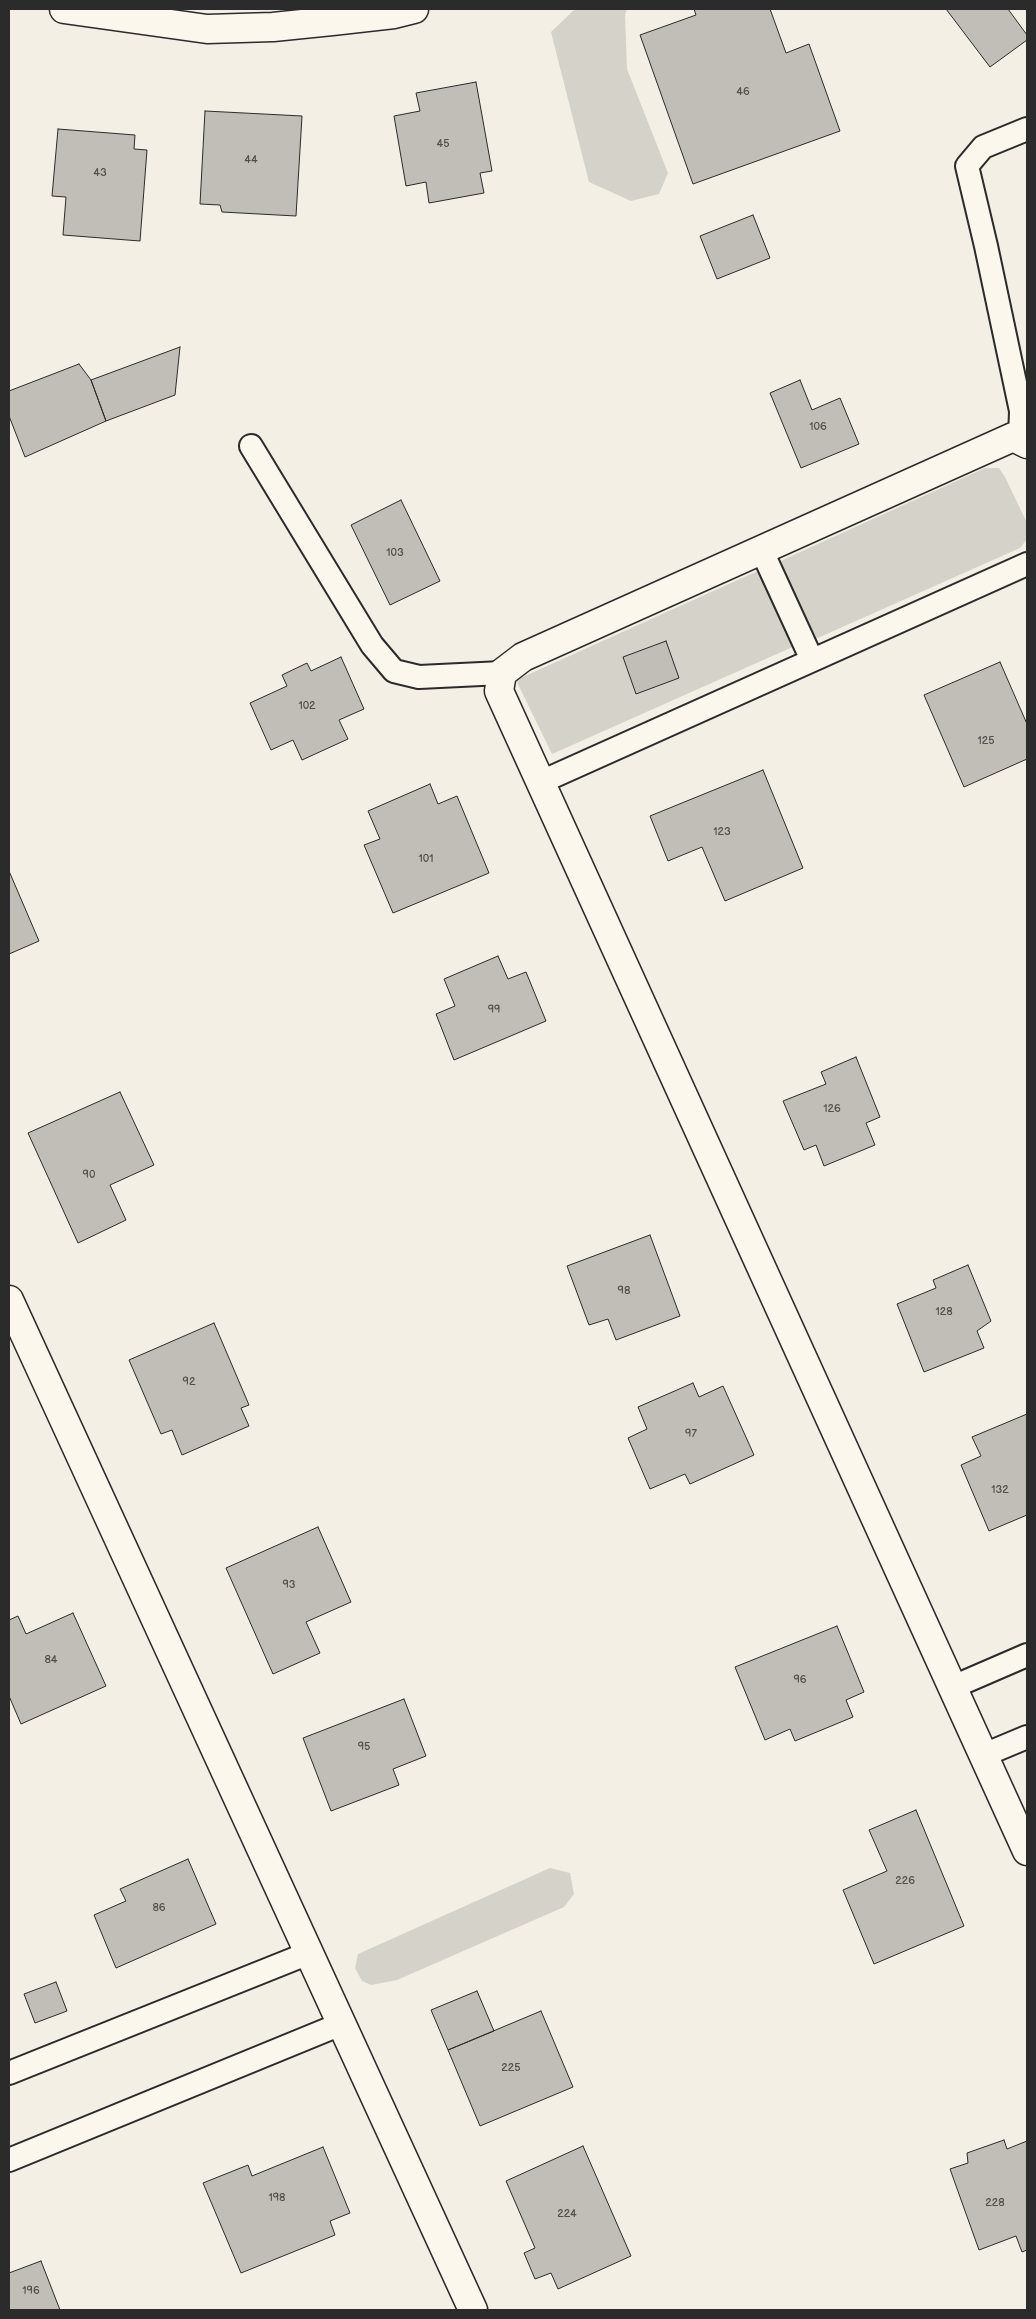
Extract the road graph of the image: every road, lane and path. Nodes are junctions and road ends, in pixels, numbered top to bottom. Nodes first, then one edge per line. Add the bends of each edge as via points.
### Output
1 (64, 9) edge
2 (414, 9) edge
3 (1027, 129) edge
4 (1023, 442) edge
5 (251, 446) dead end
6 (760, 549) junction
7 (1027, 564) edge
8 (812, 660) junction
9 (502, 673) junction
10 (541, 782) junction
11 (9, 1300) edge
12 (1027, 1655) edge
13 (953, 1687) junction
14 (1027, 1737) edge
15 (984, 1755) junction
16 (1027, 1851) edge
17 (309, 1954) junction
18 (341, 2024) junction
19 (9, 2074) edge
20 (9, 2160) edge
21 (473, 2310) edge

1 - 2 street via 207,29 273,27
3 - 4 lane via 983,147 967,166 1021,411
4 - 6 street via 1013,437
5 - 9 lane via 372,645 394,671 419,677
6 - 8 lane
6 - 9 street via 523,657
7 - 8 lane
8 - 10 lane
9 - 10 street via 499,691
10 - 13 street
11 - 17 street
12 - 13 lane
13 - 15 street
14 - 15 lane
15 - 16 street
17 - 18 street
17 - 19 lane
18 - 20 lane
18 - 21 street

